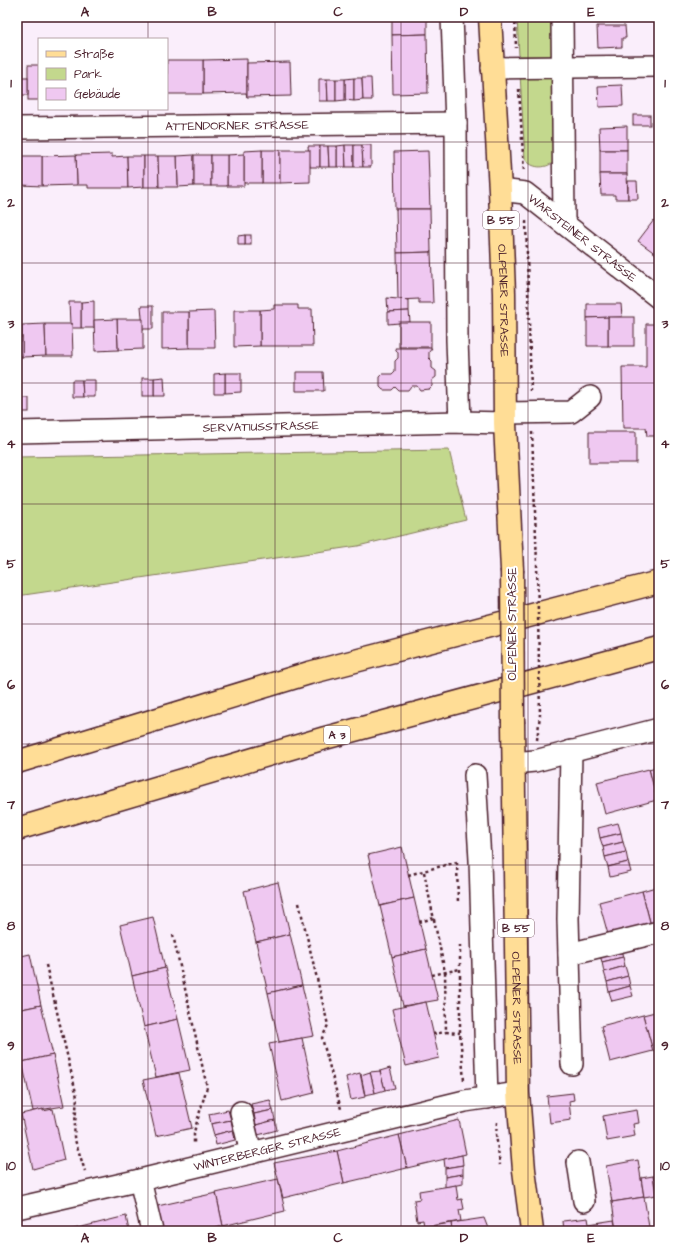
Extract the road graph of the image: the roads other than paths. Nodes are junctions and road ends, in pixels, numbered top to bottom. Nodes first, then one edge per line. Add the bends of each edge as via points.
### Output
1 (452, 17) edge
2 (490, 17) edge
3 (562, 17) edge
4 (659, 66) edge
5 (492, 68) junction
6 (562, 68) junction
7 (456, 122) junction
8 (17, 128) edge
9 (500, 190) junction
10 (564, 224) junction
11 (659, 298) edge
12 (590, 397) dead end
13 (505, 418) junction
14 (460, 422) junction
15 (17, 432) edge
16 (659, 582) edge
17 (659, 648) edge
18 (659, 729) edge
19 (571, 751) junction
20 (17, 762) edge
21 (513, 763) junction
22 (475, 774) dead end
23 (17, 829) edge
24 (659, 932) edge
25 (569, 954) junction
26 (572, 1064) dead end
27 (518, 1093) junction
28 (487, 1098) junction
29 (241, 1112) dead end
30 (251, 1153) junction
31 (578, 1162) dead end
32 (140, 1180) junction
33 (584, 1201) dead end
34 (17, 1208) edge
35 (152, 1231) edge
36 (532, 1231) edge

1 - 7 street
2 - 5 main road, OLPENER STRASSE / B 55
3 - 6 street
4 - 6 street
5 - 6 street
5 - 9 main road, OLPENER STRASSE / B 55
6 - 10 street
7 - 8 street, ATTENDORNER STRASSE
7 - 14 street
9 - 10 street, WARSTEINER STRASSE via 525,192
9 - 13 main road, OLPENER STRASSE / B 55
10 - 11 street, WARSTEINER STRASSE
12 - 13 street, SERVATIUSSTRASSE via 571,412
13 - 14 street, SERVATIUSSTRASSE
13 - 21 main road, OLPENER STRASSE / B 55, bridge via 512,570
14 - 15 street, SERVATIUSSTRASSE
16 - 20 main road via 309,673
17 - 23 main road, A 3 via 325,738
18 - 19 street
19 - 21 street via 535,761
19 - 25 street
21 - 27 main road, OLPENER STRASSE / B 55
22 - 28 street
24 - 25 street
25 - 26 street
27 - 28 street, WINTERBERGER STRASSE
27 - 36 main road, OLPENER STRASSE / B 55
28 - 30 street, WINTERBERGER STRASSE via 465,1101
29 - 30 street
30 - 32 street, WINTERBERGER STRASSE
31 - 33 street
32 - 34 street, WINTERBERGER STRASSE
32 - 35 street

